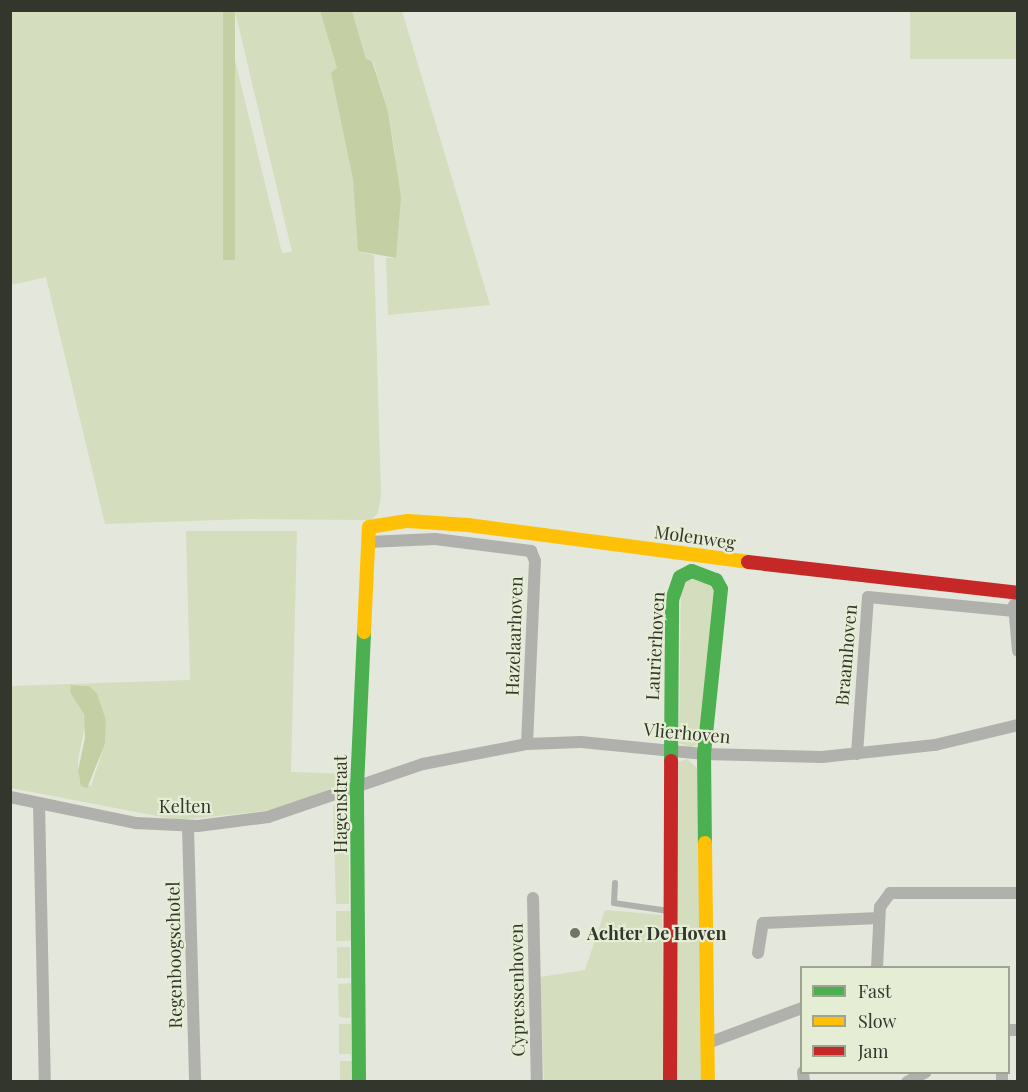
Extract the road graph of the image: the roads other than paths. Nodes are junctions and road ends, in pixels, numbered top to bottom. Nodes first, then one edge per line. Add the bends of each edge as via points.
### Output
1 (369, 527) joint
2 (368, 542) junction
3 (1016, 593) edge
4 (1014, 611) junction
5 (1017, 651) edge
6 (1017, 725) edge
7 (527, 744) junction
8 (670, 750) junction
9 (704, 754) junction
10 (857, 754) junction
11 (357, 787) junction
12 (10, 797) edge
13 (39, 804) junction
14 (188, 827) junction
15 (615, 883) dead end
16 (1017, 893) edge
17 (533, 898) dead end
18 (669, 911) junction
19 (879, 918) junction
20 (758, 953) dead end
21 (877, 966) edge
22 (800, 1008) edge
23 (708, 1043) junction
24 (922, 1074) edge
25 (45, 1082) edge
26 (195, 1082) edge
27 (359, 1082) edge
28 (537, 1082) edge
29 (670, 1082) edge
30 (708, 1082) edge
31 (908, 1082) edge

1 - 2 street, Hagenstraat
1 - 3 street, Molenweg via 385,523 468,525
2 - 7 street, Hazelaarhoven via 435,538 531,551 535,561
2 - 11 street, Hagenstraat
3 - 4 street
4 - 5 street
4 - 10 street, Braamhoven via 868,597
6 - 10 street, Vlierhoven via 935,745
7 - 8 street, Vlierhoven via 581,742
7 - 11 street, Vlierhoven via 423,764
8 - 9 street, Vlierhoven
8 - 9 street, Laurierhoven via 674,590 680,577 692,571 716,580 721,590
8 - 18 street, Laurierhoven
9 - 10 street, Vlierhoven via 773,758
9 - 23 street, Laurierhoven
11 - 14 street, Kelten via 268,817
11 - 27 street, Hagenstraat
12 - 13 street, Kelten
13 - 14 street, Kelten via 136,823
13 - 25 street
14 - 26 street, Regenboogschotel
15 - 18 lane via 614,903
16 - 19 street via 896,892 885,897
17 - 28 street, Cypressenhoven
18 - 29 street, Laurierhoven
19 - 20 street via 763,923
19 - 21 street
22 - 23 street
23 - 30 street, Laurierhoven
24 - 31 street

